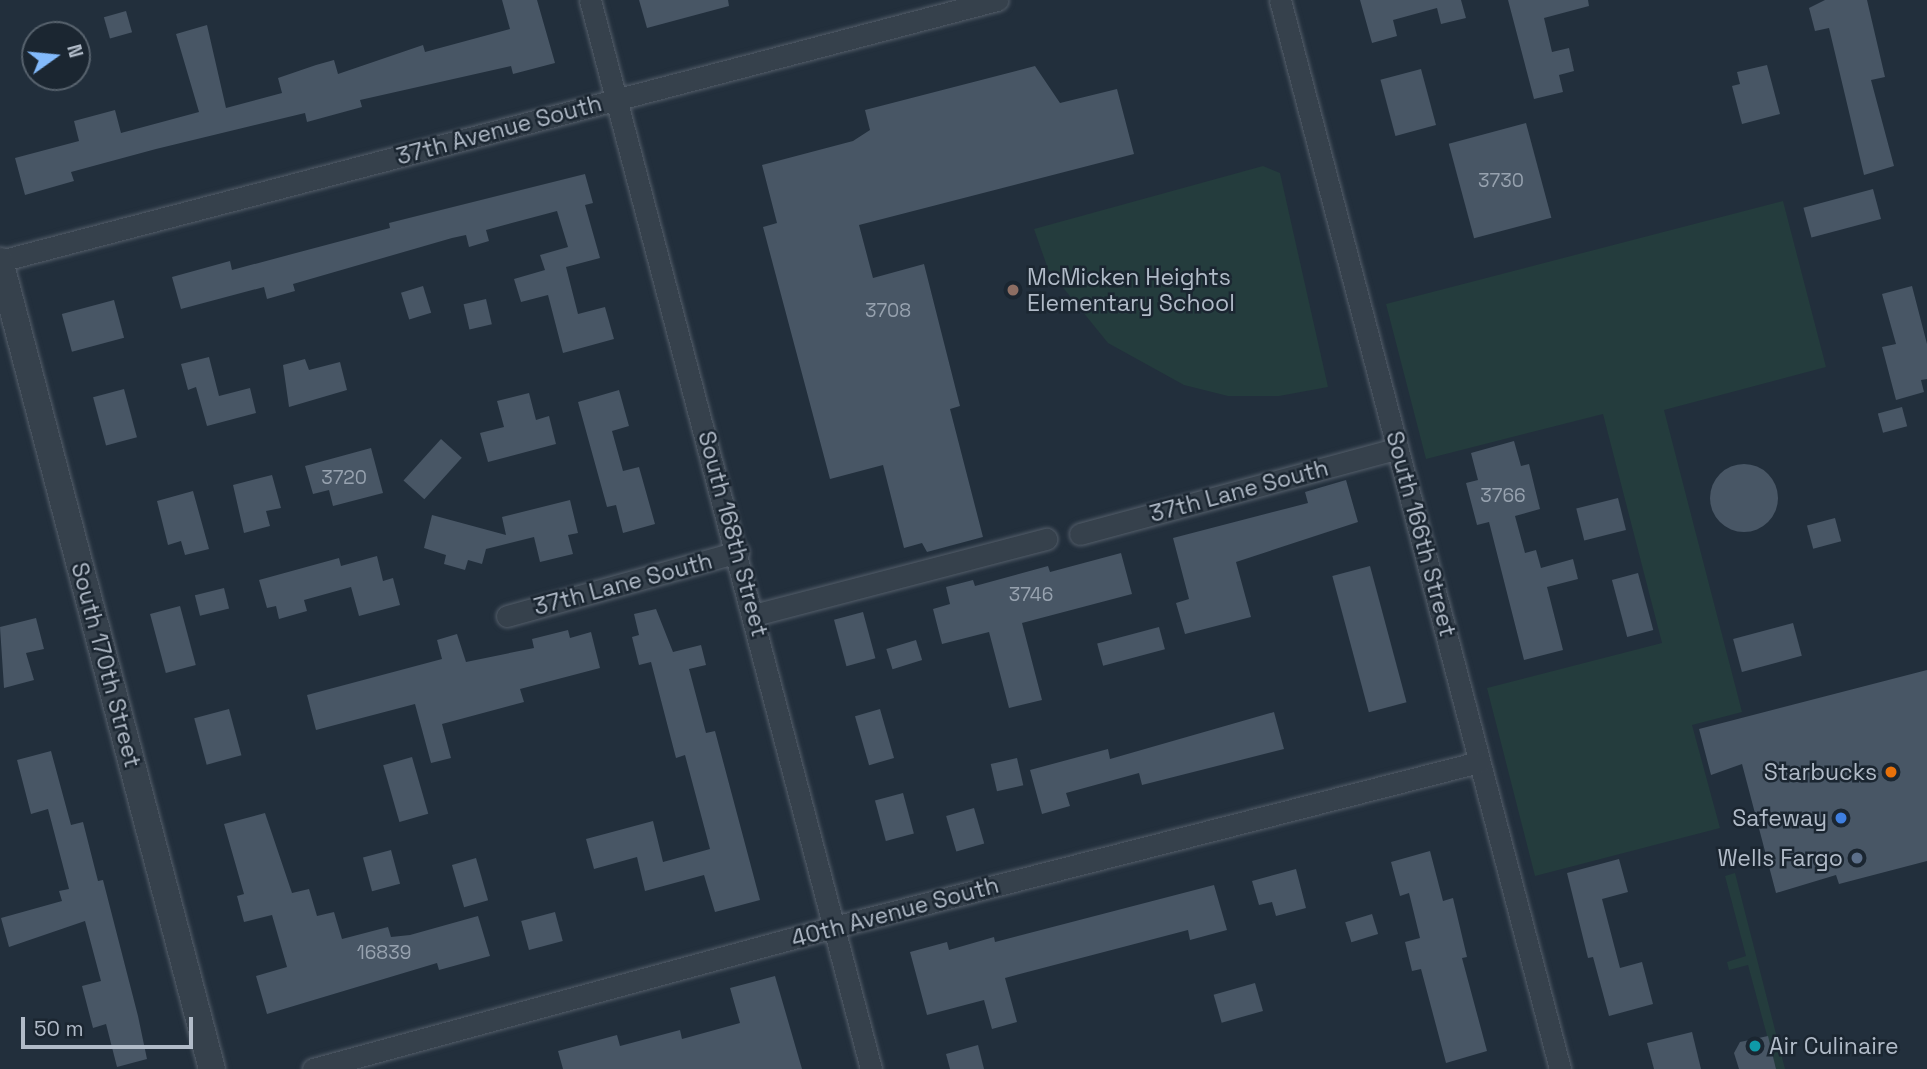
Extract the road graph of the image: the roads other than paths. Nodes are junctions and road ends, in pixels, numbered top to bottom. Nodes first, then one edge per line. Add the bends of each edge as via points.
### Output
1 (590, 0) edge
2 (997, 0) edge
3 (1280, 0) edge
4 (618, 99) junction
5 (0, 261) edge
6 (1398, 448) junction
7 (1080, 534) dead end
8 (1046, 539) dead end
9 (738, 552) junction
10 (754, 615) junction
11 (507, 616) dead end
12 (1479, 762) junction
13 (834, 927) junction
14 (212, 1069) edge
15 (313, 1069) edge
16 (871, 1069) edge
17 (1560, 1069) edge

1 - 4 street, South 168th Street
2 - 4 street, 37th Avenue South
3 - 6 street, South 166th Street
4 - 5 street, 37th Avenue South
4 - 9 street, South 168th Street
5 - 14 street, South 170th Street
6 - 7 street, 37th Lane South
6 - 12 street, South 166th Street
8 - 10 street
9 - 10 street, South 168th Street
9 - 11 street, 37th Lane South
10 - 13 street, South 168th Street
12 - 13 street, 40th Avenue South
12 - 17 street, South 166th Street
13 - 15 street, 40th Avenue South
13 - 16 street, South 168th Street

